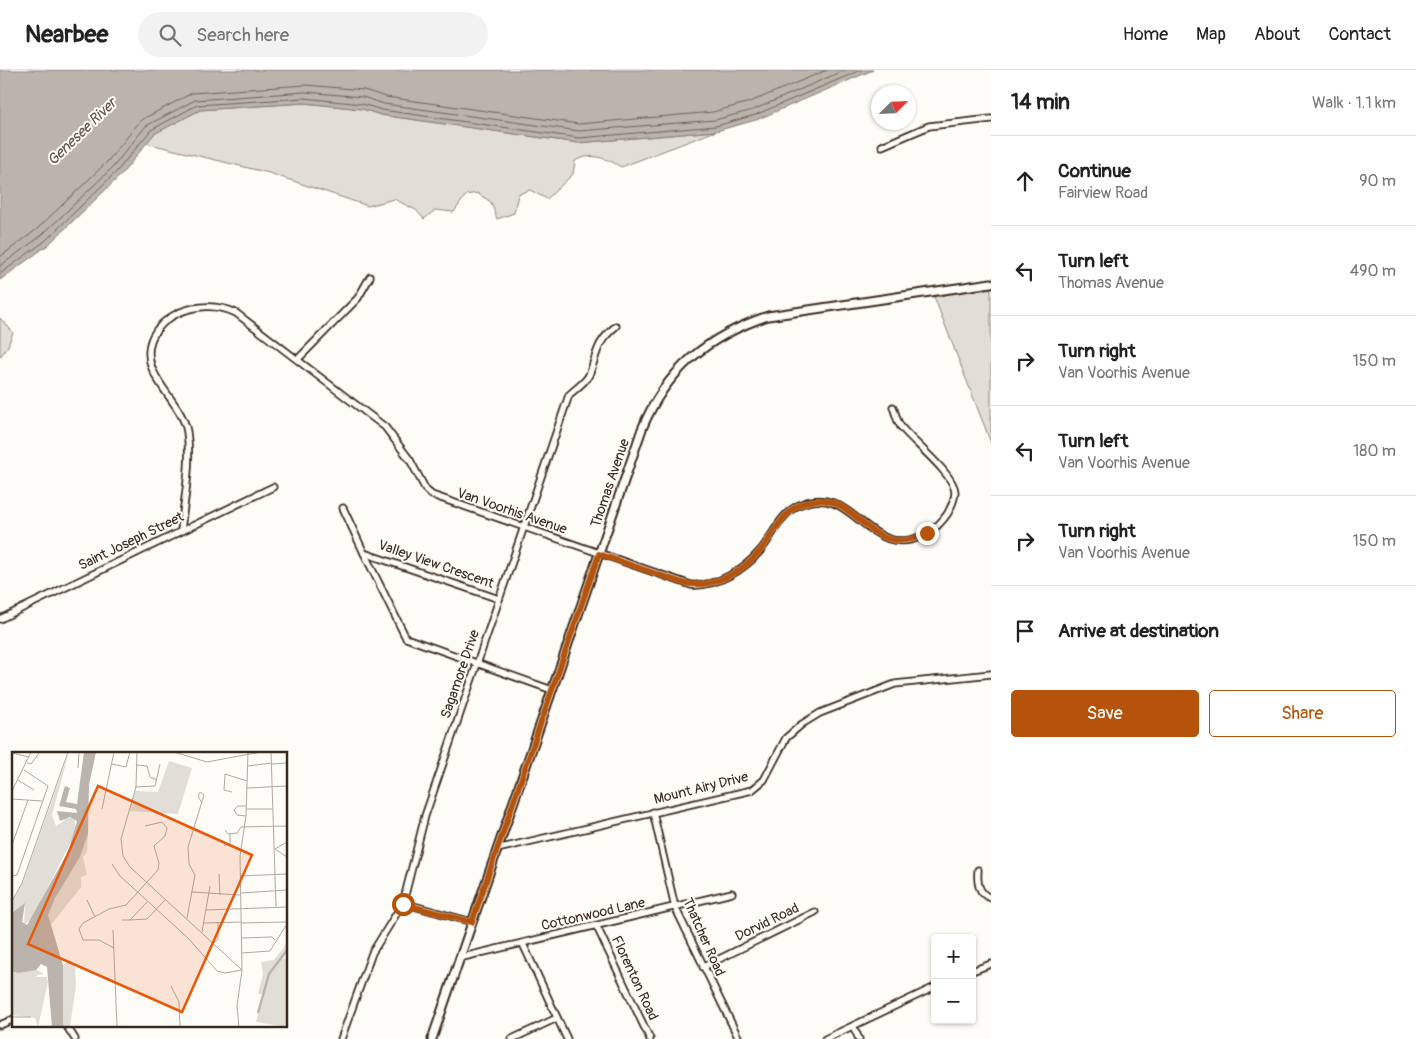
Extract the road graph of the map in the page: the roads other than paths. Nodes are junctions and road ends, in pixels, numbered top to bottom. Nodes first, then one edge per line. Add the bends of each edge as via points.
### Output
1 (991, 119) edge
2 (882, 146) dead end
3 (370, 278) dead end
4 (991, 283) edge
5 (616, 326) dead end
6 (298, 358) junction
7 (893, 407) dead end
8 (274, 487) dead end
9 (343, 508) dead end
10 (523, 528) junction
11 (181, 531) junction
12 (364, 553) junction
13 (599, 554) junction
14 (499, 599) junction
15 (0, 619) edge
16 (477, 664) junction
17 (991, 674) edge
18 (552, 690) junction
19 (653, 812) junction
20 (497, 849) junction
21 (978, 870) dead end
22 (732, 893) dead end
23 (991, 898) edge
24 (403, 904) junction
25 (675, 907) junction
26 (815, 912) dead end
27 (472, 922) junction
28 (597, 927) junction
29 (523, 944) junction
30 (459, 958) junction
31 (991, 964) edge
32 (703, 966) junction
33 (976, 970) edge
34 (931, 989) edge
35 (557, 1018) junction
36 (12, 1020) edge
37 (0, 1025) edge
38 (67, 1026) edge
39 (853, 1026) junction
40 (75, 1039) edge
41 (342, 1039) edge
42 (432, 1039) edge
43 (512, 1039) edge
44 (567, 1039) edge
45 (650, 1039) edge
46 (739, 1039) edge
47 (825, 1039) edge
48 (859, 1039) edge

1 - 2 street via 929,126
3 - 6 street via 358,298
4 - 13 main road, Thomas Avenue via 768,316 737,327 699,351 668,379 650,408
5 - 10 street, Sagamore Drive via 595,353 588,376 569,395
6 - 10 street, Van Voorhis Avenue via 398,440 429,492 445,501
6 - 11 street, Van Voorhis Avenue via 247,319 218,306 197,307 176,314 154,334 149,352 154,374 181,412 187,433 188,463
7 - 13 street, Van Voorhis Avenue via 900,427 954,487 954,498 944,518 921,536 905,540 880,536 846,508 818,500 790,511 756,555 727,577 711,584 683,583
8 - 11 street, Saint Joseph Street
9 - 12 street, Valley View Crescent
10 - 13 street, Van Voorhis Avenue
10 - 14 street, Sagamore Drive
11 - 15 street, Saint Joseph Street
12 - 14 street, Valley View Crescent
12 - 16 street, Valley View Crescent via 406,638
13 - 18 main road, Thomas Avenue
14 - 16 street, Sagamore Drive
16 - 18 street, Valley View Crescent
16 - 24 street, Sagamore Drive via 425,816
17 - 19 street, Mount Airy Drive via 895,684 820,713 786,738 757,788
18 - 20 main road, Thomas Avenue
19 - 20 street, Mount Airy Drive
19 - 25 street, Thatcher Road
20 - 27 main road, Thomas Avenue
21 - 23 street via 980,889
22 - 25 street, Cottonwood Lane
24 - 27 street
24 - 41 street, Sagamore Drive via 372,953
25 - 28 street, Cottonwood Lane
25 - 32 street, Thatcher Road
26 - 32 street, Dorvid Road
27 - 30 main road, Thomas Avenue
28 - 29 street, Cottonwood Lane
28 - 45 street, Florenton Road
29 - 30 street, Cottonwood Lane
29 - 35 street
30 - 42 main road, Thomas Avenue
31 - 33 street
32 - 46 street, Thatcher Road
34 - 39 street
35 - 43 street
35 - 44 street
36 - 37 street
38 - 40 street
39 - 47 street
39 - 48 street

